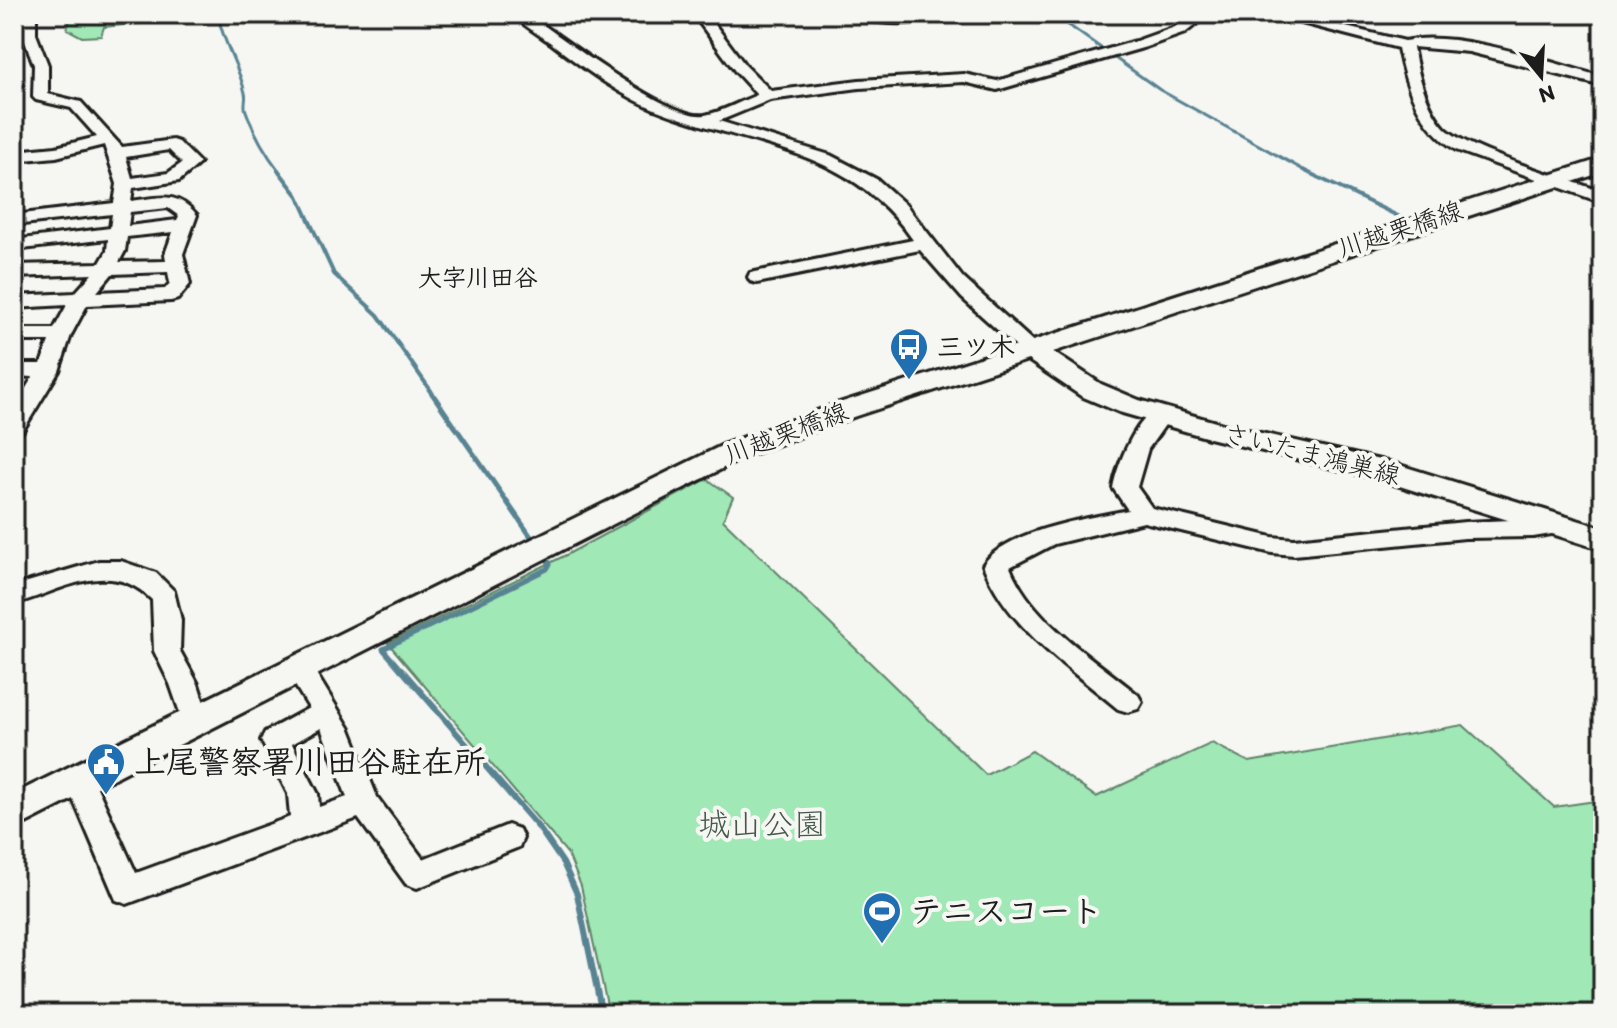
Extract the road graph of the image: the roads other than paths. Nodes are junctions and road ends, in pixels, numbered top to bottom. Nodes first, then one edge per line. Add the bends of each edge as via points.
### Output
1 (29, 14) edge
2 (519, 14) edge
3 (700, 14) edge
4 (846, 14) edge
5 (928, 14) edge
6 (1202, 14) edge
7 (1274, 14) edge
8 (1405, 45) junction
9 (1603, 82) edge
10 (767, 96) junction
11 (704, 121) junction
12 (113, 146) junction
13 (14, 156) edge
14 (1603, 165) edge
15 (1555, 178) junction
16 (125, 184) junction
17 (1603, 198) edge
18 (122, 208) junction
19 (14, 220) edge
20 (184, 225) junction
21 (118, 233) junction
22 (925, 243) junction
23 (14, 245) edge
24 (177, 266) junction
25 (105, 270) junction
26 (14, 271) edge
27 (757, 277) dead end
28 (79, 301) junction
29 (14, 302) edge
30 (14, 335) edge
31 (61, 335) junction
32 (1031, 350) junction
33 (14, 370) edge
34 (49, 371) junction
35 (18, 414) edge
36 (1161, 415) junction
37 (1144, 514) junction
38 (1555, 526) junction
39 (1603, 539) edge
40 (14, 595) edge
41 (299, 669) junction
42 (1128, 702) dead end
43 (326, 712) junction
44 (196, 722) junction
45 (80, 780) junction
46 (364, 803) junction
47 (14, 813) edge
48 (306, 824) junction
49 (508, 838) dead end

1 - 12 street via 27,33 42,67 37,87 41,97 76,105
2 - 11 street via 634,94
3 - 10 street
4 - 5 street via 893,19
6 - 10 street via 1154,40 997,86 964,78
7 - 8 street
8 - 9 street via 1434,41
8 - 15 street via 1410,76 1446,137
10 - 11 street
11 - 22 street via 852,172 892,198
12 - 13 street
12 - 16 street
12 - 16 street via 173,145 192,163 173,177
14 - 15 main road, 川越栗橋線
15 - 17 street
15 - 32 main road, 川越栗橋線
16 - 18 street
18 - 19 street
18 - 20 street via 172,202 188,215
18 - 21 street
20 - 21 street
20 - 24 street via 174,254
21 - 23 street
21 - 25 street via 116,251
22 - 27 street
22 - 32 street via 966,291
24 - 25 street
24 - 28 street via 180,284 171,295
25 - 26 street
25 - 28 street
28 - 29 street
28 - 31 street
30 - 31 street
31 - 34 street
32 - 36 main road, さいたま鴻巣線 via 1091,390
32 - 41 main road, 川越栗橋線 via 736,450
33 - 34 street
34 - 35 street
36 - 37 street via 1130,456 1127,472 1125,488
36 - 38 main road, さいたま鴻巣線 via 1382,470
37 - 38 street via 1294,547
37 - 42 street via 1045,540 1007,554 996,565 999,577 1041,631
38 - 39 main road, さいたま鴻巣線
40 - 44 street via 99,569 121,569 147,579 165,597 167,651
41 - 43 street
41 - 44 main road, 川越栗橋線
43 - 46 street
43 - 48 street via 275,740 303,794
44 - 45 main road, 川越栗橋線
45 - 47 main road, 川越栗橋線
45 - 48 street via 127,890
46 - 48 street
46 - 49 street via 417,875

